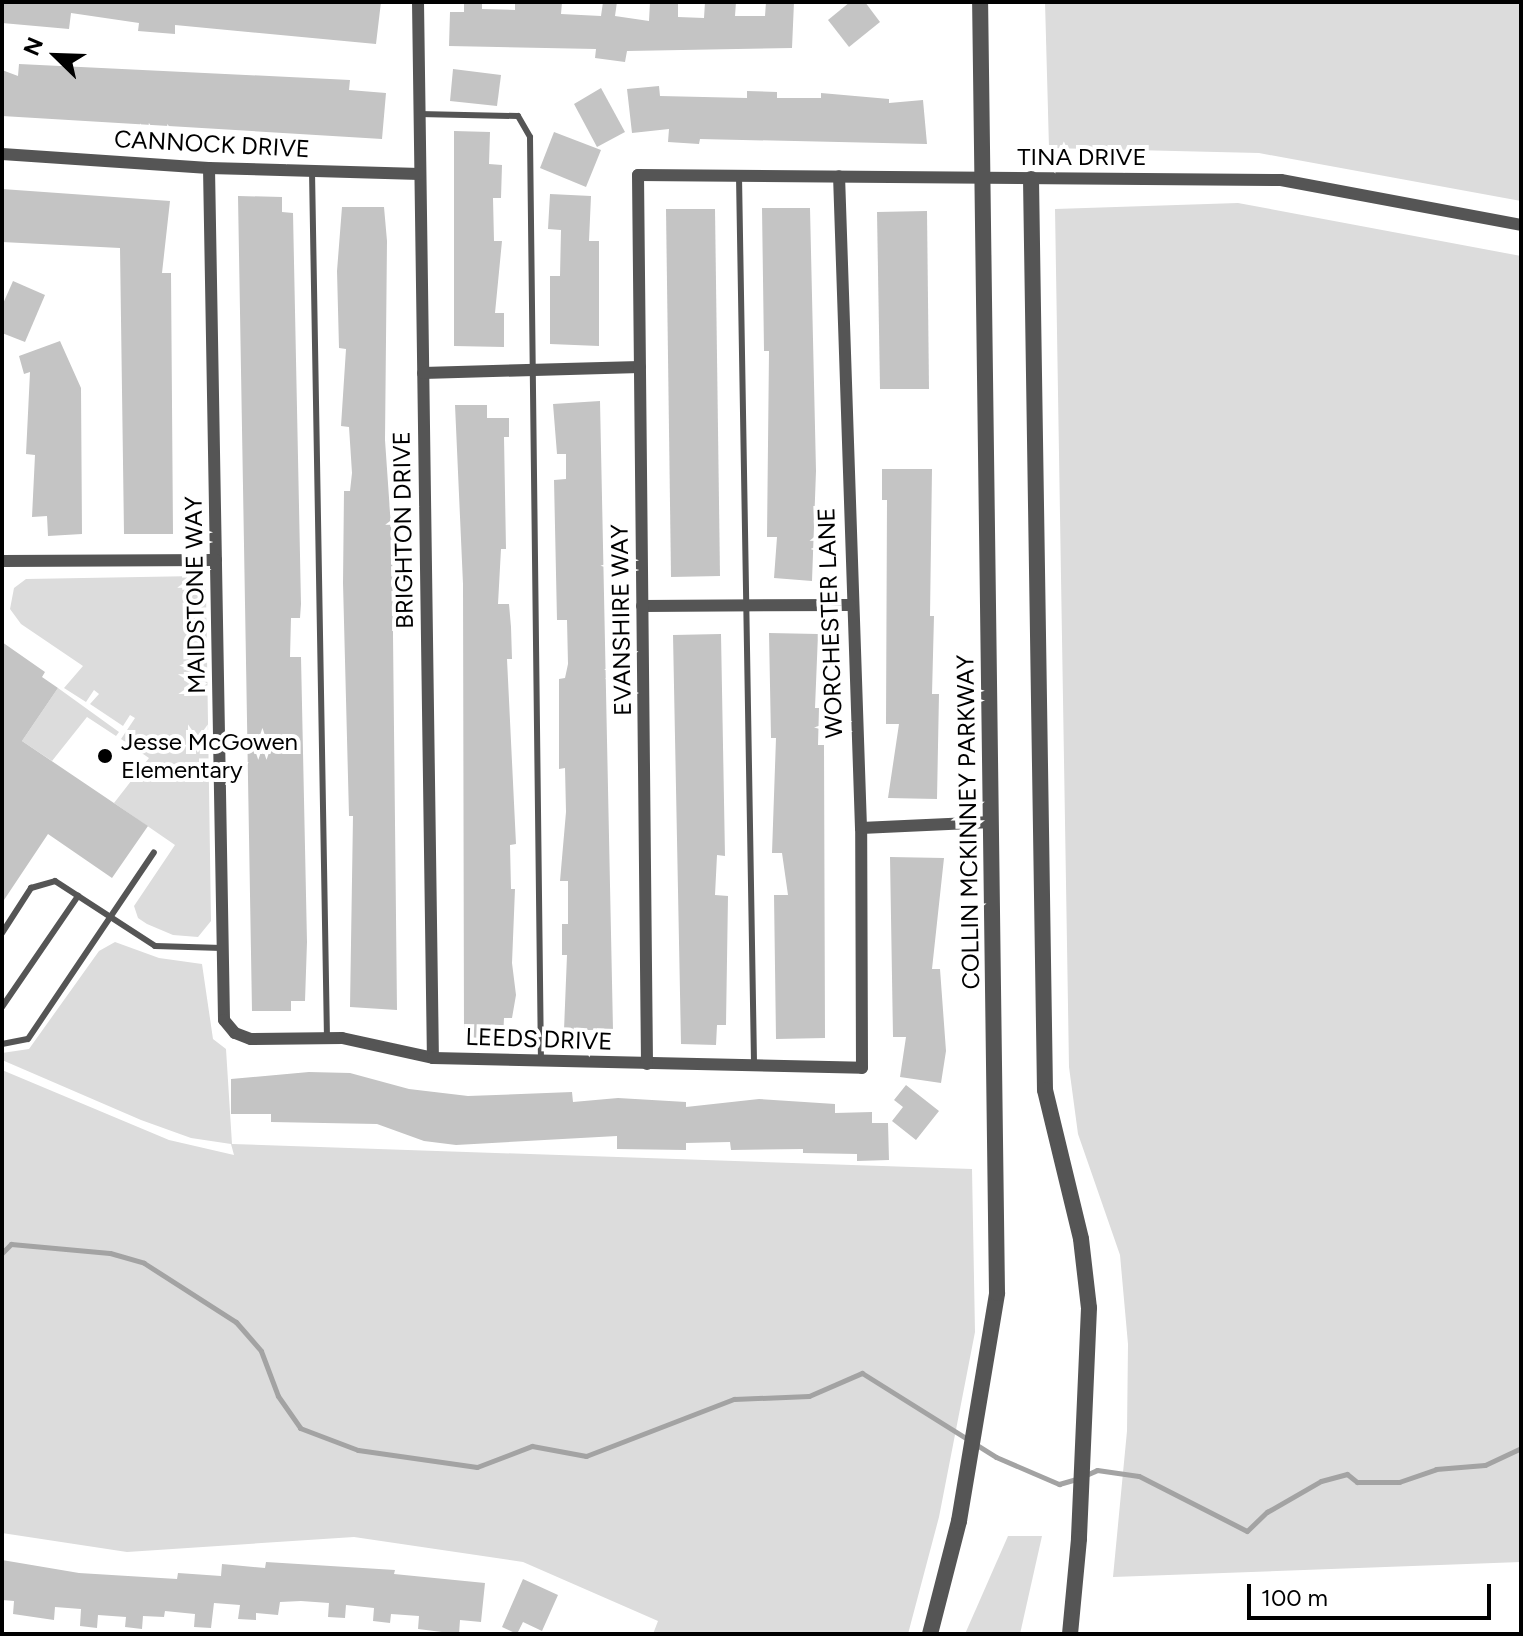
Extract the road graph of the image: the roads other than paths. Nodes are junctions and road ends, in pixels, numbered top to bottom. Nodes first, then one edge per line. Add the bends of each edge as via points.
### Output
1 (418, 2) edge
2 (980, 2) edge
3 (419, 114) junction
4 (2, 154) edge
5 (209, 168) junction
6 (312, 171) junction
7 (420, 174) junction
8 (638, 175) joint
9 (739, 176) junction
10 (839, 176) junction
11 (984, 178) junction
12 (1031, 179) junction
13 (1521, 225) edge
14 (640, 367) junction
15 (531, 370) junction
16 (423, 373) junction
17 (216, 560) junction
18 (2, 561) edge
19 (747, 605) junction
20 (850, 605) junction
21 (642, 606) junction
22 (992, 822) junction
23 (861, 828) junction
24 (154, 852) dead end
25 (78, 896) junction
26 (113, 919) junction
27 (2, 933) edge
28 (222, 948) junction
29 (2, 1007) edge
30 (224, 1020) joint
31 (327, 1038) junction
32 (2, 1044) edge
33 (433, 1058) junction
34 (541, 1061) junction
35 (647, 1064) junction
36 (754, 1066) junction
37 (862, 1068) joint
38 (930, 1634) edge
39 (1070, 1634) edge

1 - 3 street, BRIGHTON DRIVE
2 - 11 street, COLLIN MCKINNEY PARKWAY
3 - 7 street, BRIGHTON DRIVE
3 - 15 lane via 518,116 530,137
4 - 5 street, CANNOCK DRIVE
5 - 6 street, CANNOCK DRIVE
5 - 17 street, MAIDSTONE WAY
6 - 7 street, CANNOCK DRIVE
6 - 31 lane
7 - 16 street, BRIGHTON DRIVE
8 - 9 street, TINA DRIVE
8 - 14 street, EVANSHIRE WAY
9 - 10 street, TINA DRIVE
9 - 19 lane
10 - 11 street, TINA DRIVE
10 - 20 street, WORCHESTER LANE
11 - 12 street, TINA DRIVE
11 - 22 street, COLLIN MCKINNEY PARKWAY
12 - 13 street, TINA DRIVE via 1281,180
12 - 39 street via 1045,1090 1081,1239 1089,1308
14 - 15 street
14 - 21 street, EVANSHIRE WAY
15 - 16 street
15 - 34 lane
16 - 33 street, BRIGHTON DRIVE
17 - 18 street
17 - 28 street, MAIDSTONE WAY
19 - 20 street
19 - 21 street
19 - 36 lane
20 - 23 street, WORCHESTER LANE
21 - 35 street, EVANSHIRE WAY
22 - 23 street
22 - 38 street, COLLIN MCKINNEY PARKWAY via 997,1293 959,1521
23 - 37 street, WORCHESTER LANE
24 - 26 lane
25 - 26 lane
25 - 27 lane via 55,881 31,888
25 - 29 lane
26 - 28 lane via 155,946
26 - 32 lane via 28,1039
28 - 30 street, MAIDSTONE WAY
30 - 31 street, LEEDS DRIVE via 235,1033 251,1039
31 - 33 street, LEEDS DRIVE
33 - 34 street, LEEDS DRIVE
34 - 35 street, LEEDS DRIVE
35 - 36 street, LEEDS DRIVE
36 - 37 street, LEEDS DRIVE

